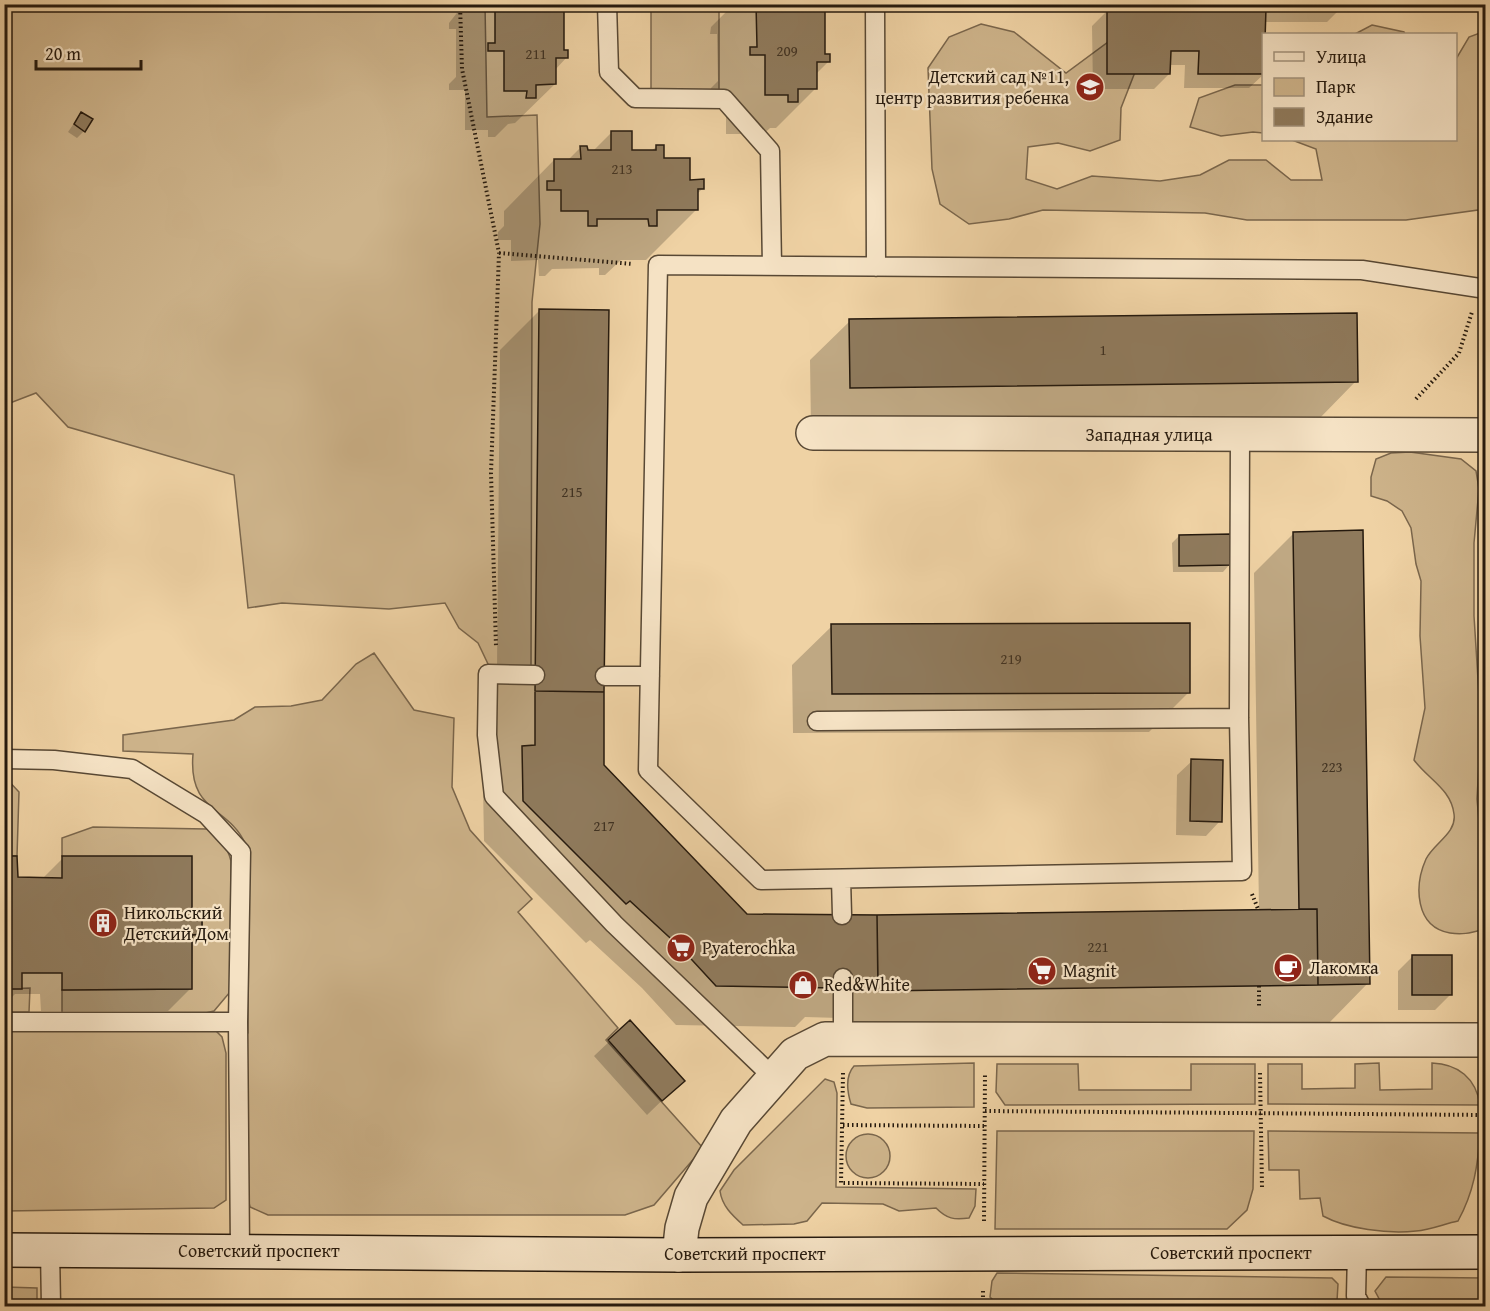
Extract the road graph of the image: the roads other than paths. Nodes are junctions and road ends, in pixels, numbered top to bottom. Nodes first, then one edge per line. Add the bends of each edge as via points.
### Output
1 (608, 4) edge
2 (875, 4) edge
3 (772, 266) junction
4 (876, 267) junction
5 (1483, 288) edge
6 (813, 433) dead end
7 (1240, 435) junction
8 (1485, 435) edge
9 (535, 675) dead end
10 (605, 676) dead end
11 (650, 676) junction
12 (1239, 718) junction
13 (817, 721) dead end
14 (4, 759) edge
15 (841, 879) junction
16 (842, 915) dead end
17 (843, 978) dead end
18 (4, 1022) edge
19 (238, 1022) junction
20 (843, 1039) junction
21 (1485, 1040) edge
22 (773, 1077) junction
23 (4, 1250) edge
24 (50, 1250) junction
25 (240, 1250) junction
26 (1357, 1252) junction
27 (1485, 1252) edge
28 (679, 1255) junction
29 (51, 1306) edge
30 (1361, 1306) edge

1 - 3 lane via 609,72 635,98 724,99 770,151
2 - 4 lane
3 - 4 lane
3 - 11 lane via 658,266
4 - 5 lane via 1362,270
6 - 7 street, Западная улица
7 - 8 street, Западная улица
7 - 12 lane
9 - 22 lane via 488,674 487,735 494,796 614,924
10 - 11 lane
11 - 15 lane via 648,770 761,880
12 - 13 lane
12 - 15 lane via 1242,871
14 - 19 lane via 132,769 206,813 241,852
15 - 16 lane
17 - 20 lane
18 - 19 lane
19 - 25 lane
20 - 21 street
20 - 22 street via 825,1039 795,1054
22 - 28 street via 736,1121 691,1197
23 - 24 street, Советский проспект
24 - 25 street, Советский проспект
24 - 29 lane
25 - 28 street, Советский проспект
26 - 27 street, Советский проспект
26 - 28 street, Советский проспект
26 - 30 lane via 1356,1296

